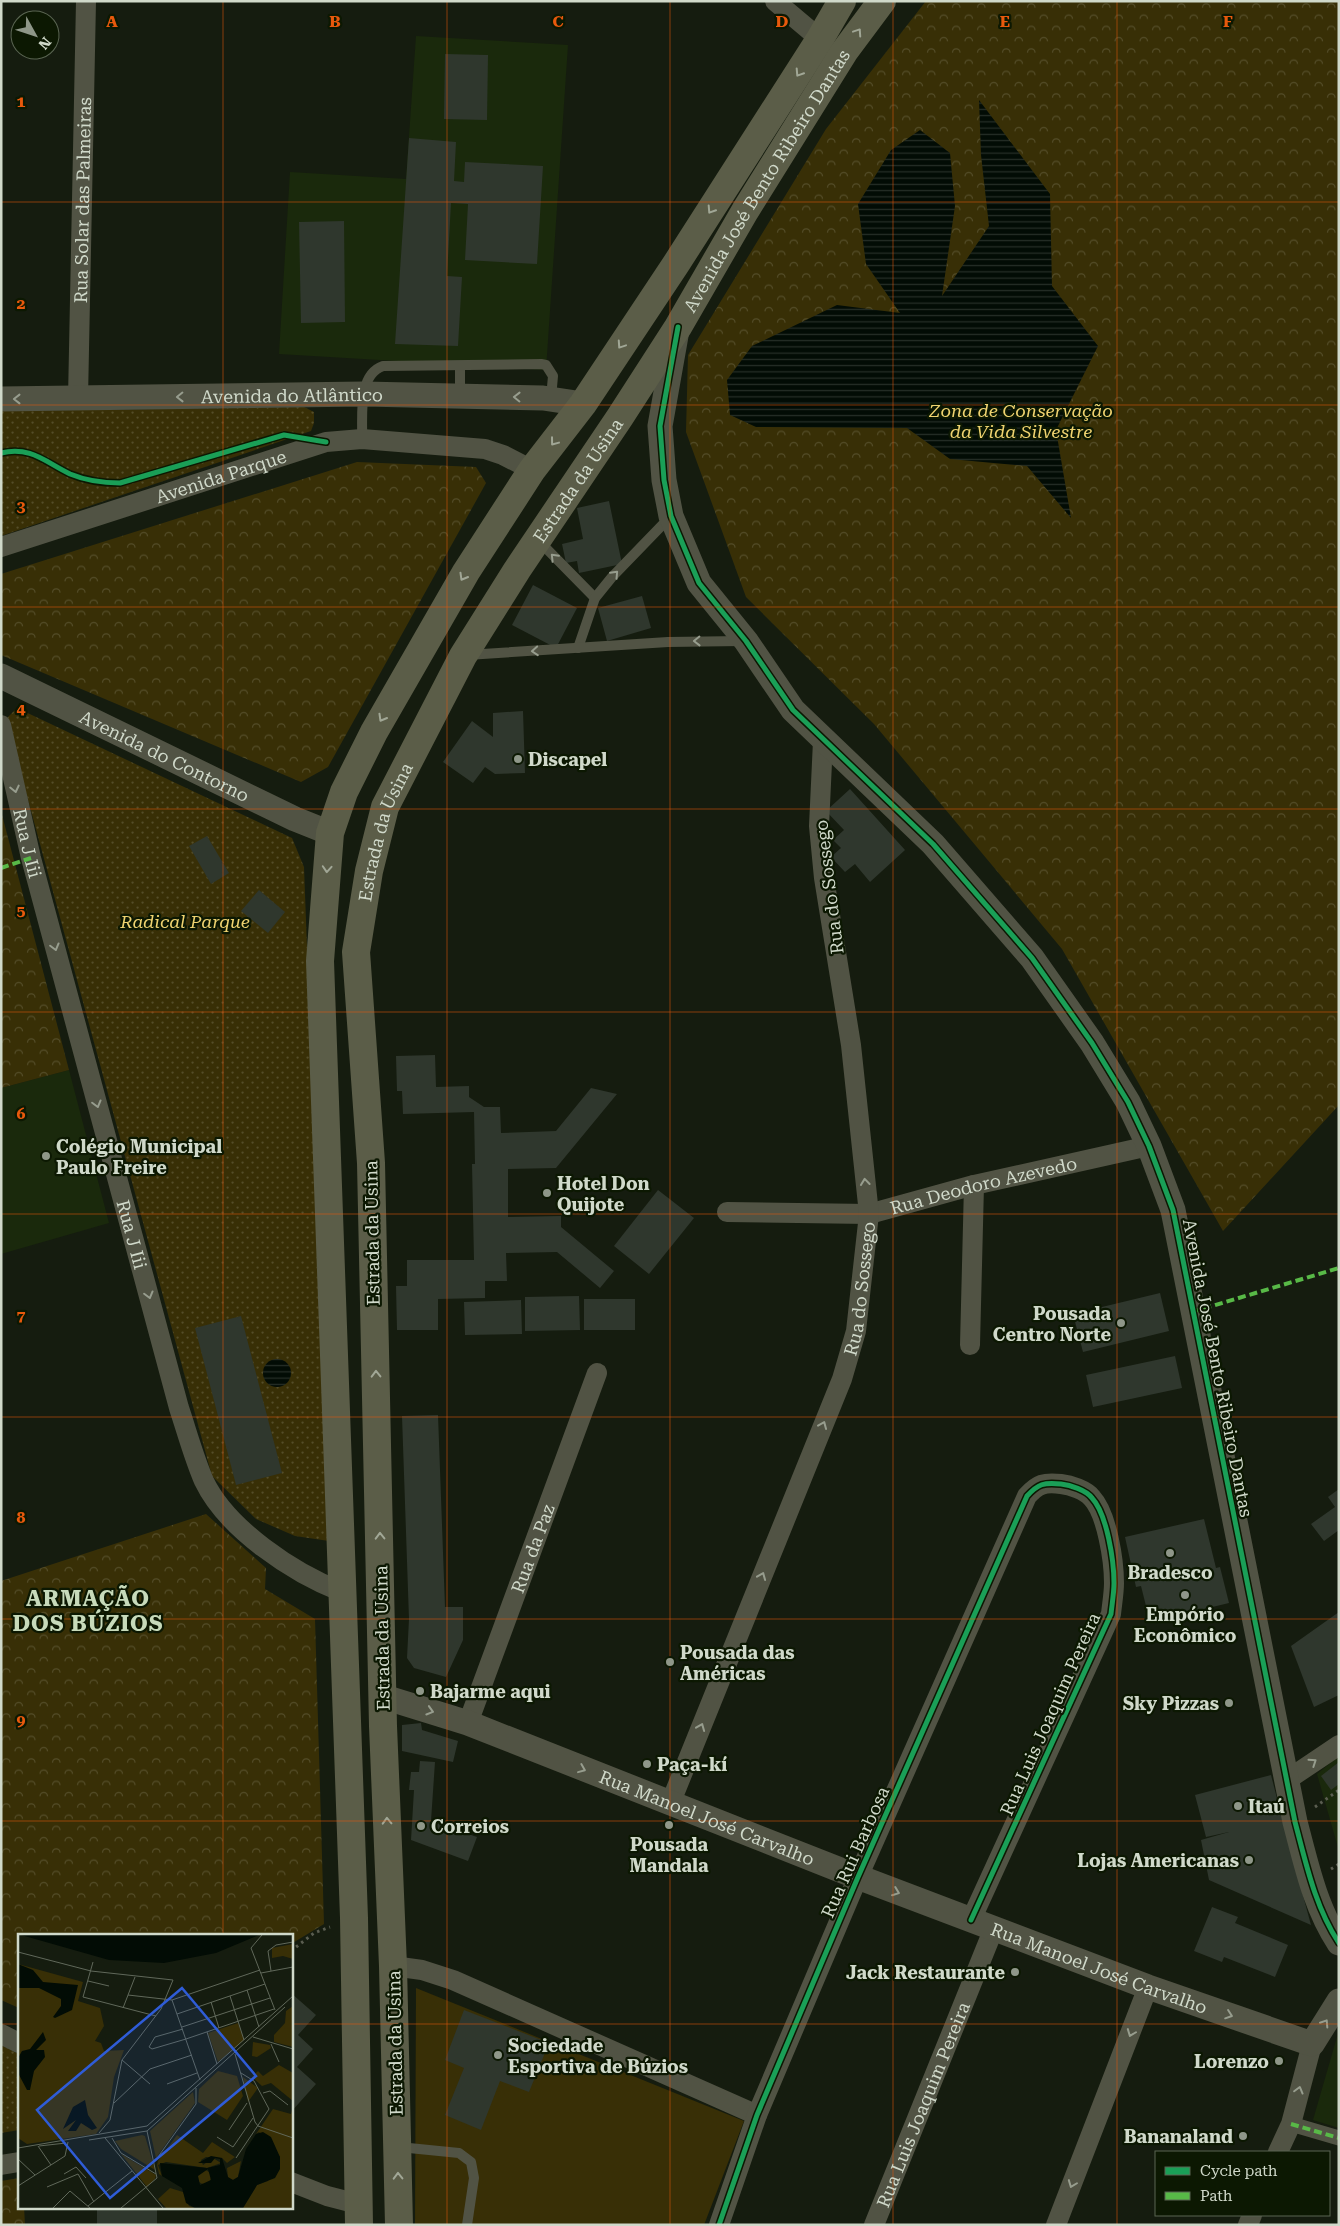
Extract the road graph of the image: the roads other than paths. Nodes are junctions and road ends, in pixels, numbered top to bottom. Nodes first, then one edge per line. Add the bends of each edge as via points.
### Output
1 (86, 1) edge
2 (775, 1) edge
3 (842, 1) edge
4 (882, 1) edge
5 (820, 39) junction
6 (678, 327) junction
7 (460, 366) junction
8 (364, 394) junction
9 (460, 396) junction
10 (551, 398) junction
11 (1, 399) edge
12 (78, 399) junction
13 (583, 404) junction
14 (362, 439) junction
15 (532, 470) junction
16 (671, 516) junction
17 (538, 540) junction
18 (486, 541) junction
19 (1, 547) edge
20 (517, 570) junction
21 (595, 598) junction
22 (746, 641) junction
23 (578, 648) junction
24 (463, 656) junction
25 (1, 676) edge
26 (1, 725) edge
27 (823, 741) junction
28 (330, 833) junction
29 (356, 952) junction
30 (320, 961) junction
31 (1149, 1146) junction
32 (974, 1184) junction
33 (727, 1212) dead end
34 (869, 1214) junction
35 (970, 1344) dead end
36 (596, 1373) dead end
37 (1028, 1496) joint
38 (342, 1592) junction
39 (384, 1697) junction
40 (468, 1723) junction
41 (1339, 1745) edge
42 (1287, 1780) junction
43 (670, 1804) junction
44 (388, 1865) junction
45 (352, 1877) junction
46 (858, 1877) junction
47 (390, 1910) junction
48 (354, 1918) junction
49 (983, 1924) junction
50 (1339, 1943) edge
51 (393, 1966) junction
52 (1148, 1987) junction
53 (1339, 2002) edge
54 (1, 2034) edge
55 (18, 2042) edge
56 (1312, 2044) junction
57 (757, 2115) junction
58 (1290, 2124) junction
59 (1339, 2138) edge
60 (398, 2147) junction
61 (1278, 2151) edge
62 (18, 2162) edge
63 (1, 2165) edge
64 (292, 2182) edge
65 (358, 2214) edge
66 (399, 2225) edge
67 (467, 2225) edge
68 (720, 2225) edge
69 (874, 2225) edge
70 (1056, 2225) edge

1 - 12 street, Rua Solar das Palmeiras
2 - 5 street
3 - 5 main road, Avenida José Bento Ribeiro Dantas
6 -> 4 main road, Avenida José Bento Ribeiro Dantas via 745,211 844,52
5 -> 13 main road, Avenida José Bento Ribeiro Dantas
6 - 16 street, Avenida José Bento Ribeiro Dantas via 660,426 664,480
6 - 17 main road, Estrada da Usina
7 - 8 lane via 383,366 371,374
7 - 9 lane
7 - 10 lane via 546,365 553,376
8 - 9 street, Avenida do Atlântico
8 -> 12 street, Avenida do Atlântico
8 - 14 lane
10 -> 9 street, Avenida do Atlântico
10 - 13 street, Avenida do Atlântico
12 -> 11 street, Avenida do Atlântico
13 -> 15 main road, Estrada da Usina
14 - 15 street, Avenida Parque via 485,448
14 - 19 street, Avenida Parque via 326,442
15 - 18 main road, Estrada da Usina
21 -> 16 lane
16 - 22 street, Avenida José Bento Ribeiro Dantas via 699,583
17 - 20 main road, Estrada da Usina
21 -> 17 lane
18 - 20 main road via 502,544 510,550
18 -> 28 main road, Estrada da Usina via 374,732 344,792
20 - 24 main road, Estrada da Usina
21 - 23 lane
22 -> 23 lane
22 - 27 street, Avenida José Bento Ribeiro Dantas via 792,710
23 -> 24 lane
24 - 29 main road, Estrada da Usina via 385,807 369,871
25 - 28 street, Avenida do Contorno
26 -> 38 street, Rua J Iii via 31,858 179,1408 204,1480 217,1502 242,1528 306,1576
27 - 31 street, Avenida José Bento Ribeiro Dantas via 933,844 1032,958 1092,1043 1128,1102
34 -> 27 street, Rua do Sossego via 851,1045 824,878 819,826
28 -> 30 main road, Estrada da Usina
29 - 30 main road via 346,963 338,966
39 -> 29 main road, Estrada da Usina via 371,1163
30 - 38 main road, Estrada da Usina
31 - 32 street, Rua Deodoro Azevedo
31 - 42 street, Avenida José Bento Ribeiro Dantas via 1173,1210
32 - 34 street, Rua Deodoro Azevedo
32 - 35 street
33 - 34 street, Rua Deodoro Azevedo
43 -> 34 street, Rua do Sossego via 842,1379 856,1330
36 - 40 street, Rua da Paz
37 - 46 street, Rua Rui Barbosa
37 - 49 street, Rua Luis Joaquim Pereira via 1037,1485 1047,1482 1068,1485 1092,1496 1100,1512 1112,1557 1112,1607
38 - 45 main road, Estrada da Usina
39 -> 40 street, Rua Manoel José Carvalho
44 -> 39 main road, Estrada da Usina
40 -> 43 street, Rua Manoel José Carvalho
42 -> 41 street
42 - 50 street, Avenida José Bento Ribeiro Dantas via 1312,1883 1328,1927
43 - 46 street, Rua Manoel José Carvalho
44 - 45 main road via 382,1878 372,1886 361,1884
44 - 47 main road, Estrada da Usina
45 - 48 main road, Estrada da Usina
46 -> 49 street, Rua Manoel José Carvalho
46 - 57 street, Rua Rui Barbosa
47 - 48 main road via 376,1900 365,1900
47 - 51 main road, Estrada da Usina
48 - 65 main road, Estrada da Usina
49 - 52 street, Rua Manoel José Carvalho
49 - 69 street, Rua Luis Joaquim Pereira
51 - 57 street via 422,1970 453,1980
51 - 60 main road, Estrada da Usina
52 -> 56 street, Rua Manoel José Carvalho
52 -> 70 street
56 -> 53 street
54 - 55 street
58 -> 56 street
57 - 68 street, Rua Rui Barbosa
58 - 59 street
58 - 61 street
66 -> 60 main road, Estrada da Usina
60 - 67 lane via 459,2153 472,2162 474,2178
62 - 63 street
64 - 65 street via 327,2196

